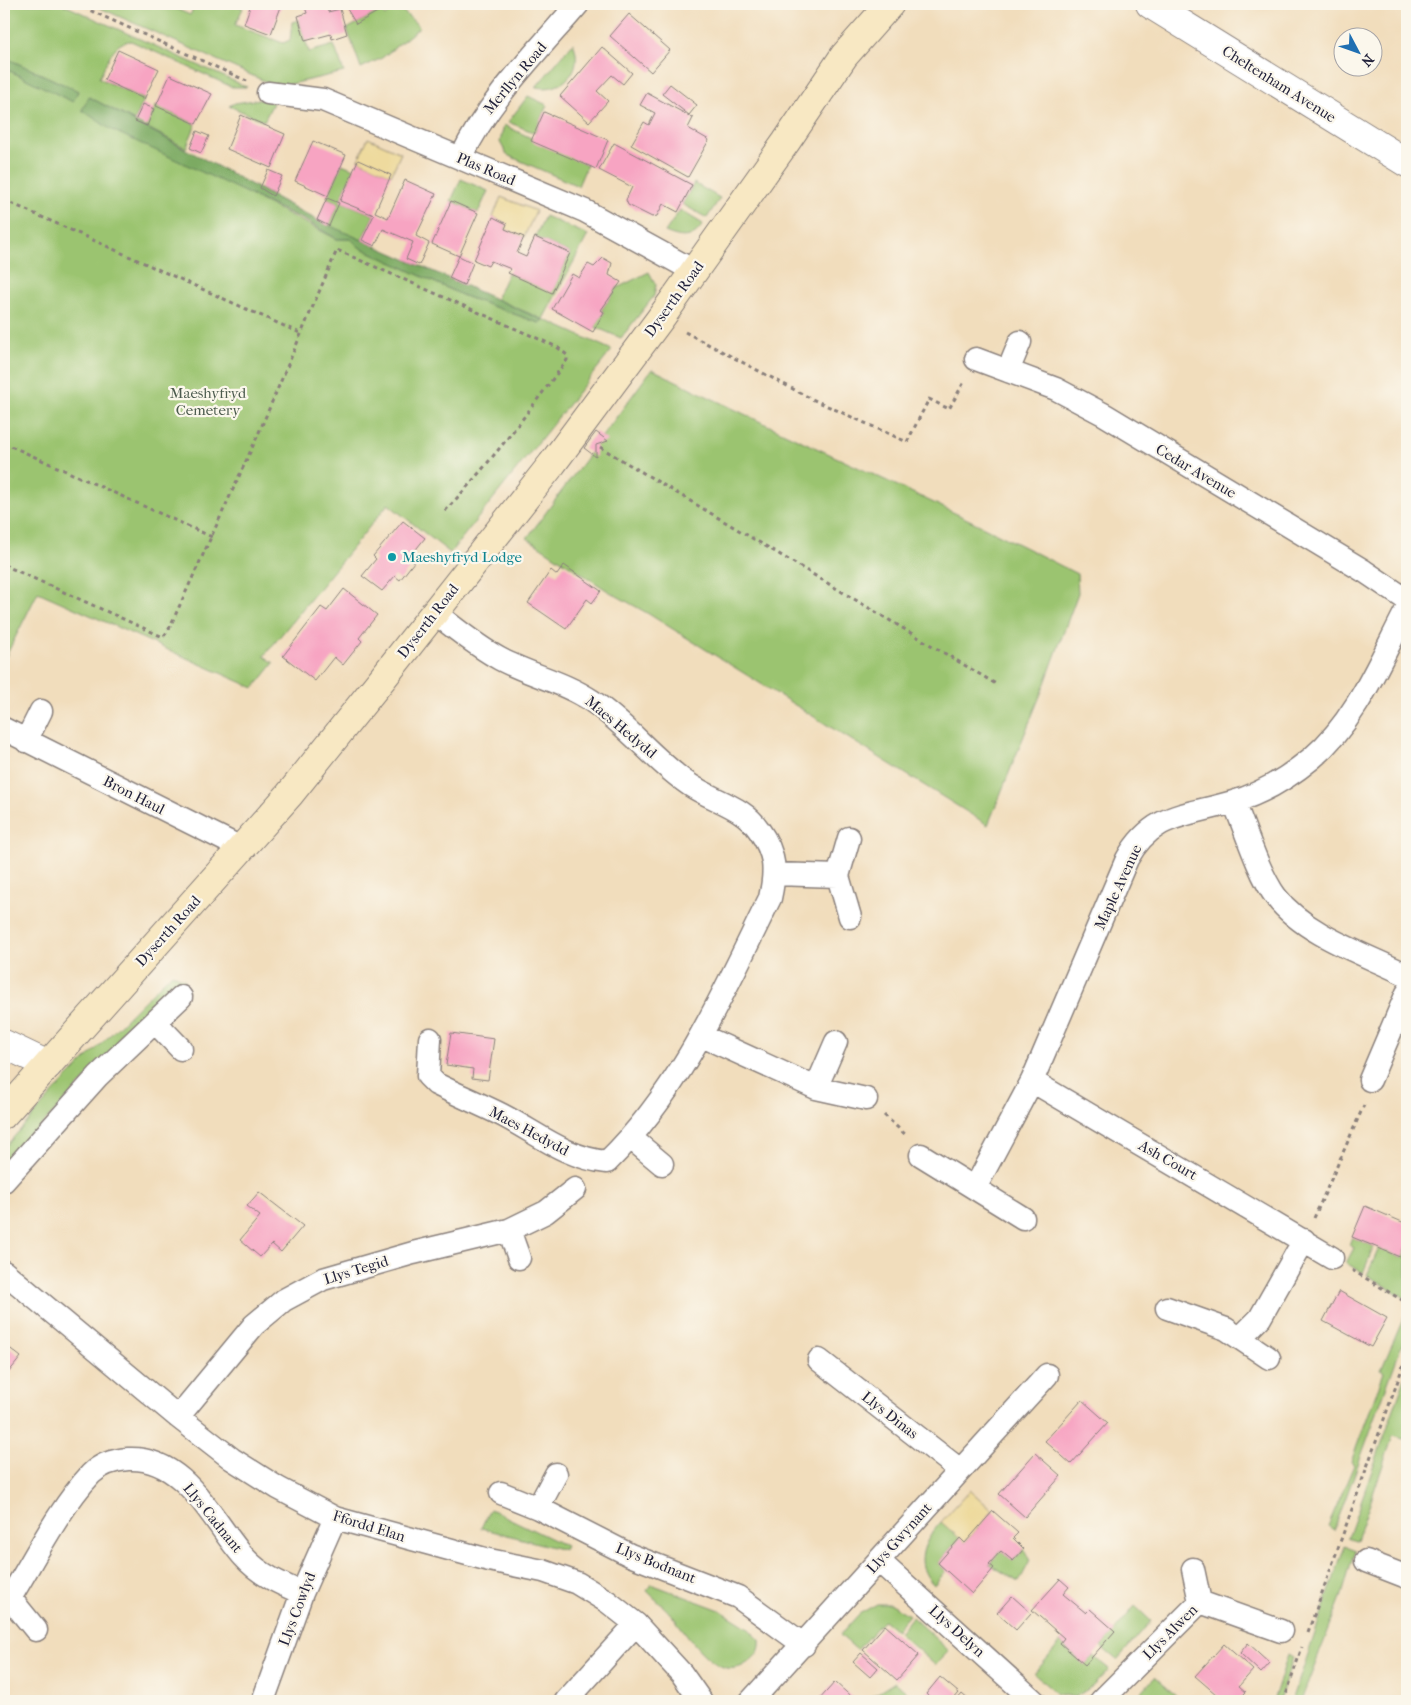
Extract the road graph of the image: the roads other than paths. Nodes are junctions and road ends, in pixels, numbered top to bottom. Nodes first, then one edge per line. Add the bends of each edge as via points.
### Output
1 (578, 4) edge
2 (890, 4) edge
3 (1150, 4) edge
4 (268, 93) road end
5 (461, 158) junction
6 (1407, 164) edge
7 (694, 271) junction
8 (1020, 342) dead end
9 (976, 359) road end
10 (1008, 371) junction
11 (1407, 600) edge
12 (1407, 609) edge
13 (435, 613) junction
14 (41, 712) dead end
15 (4, 729) edge
16 (26, 741) junction
17 (1234, 802) junction
18 (849, 838) dead end
19 (241, 848) junction
20 (776, 874) junction
21 (838, 876) junction
22 (850, 917) dead end
23 (1407, 975) edge
24 (1407, 993) edge
25 (181, 997) dead end
26 (155, 1022) junction
27 (702, 1036) junction
28 (430, 1039) dead end
29 (836, 1042) dead end
30 (4, 1044) edge
31 (180, 1049) dead end
32 (48, 1065) junction
33 (1370, 1080) road end
34 (1032, 1082) junction
35 (816, 1088) junction
36 (866, 1099) road end
37 (4, 1114) edge
38 (631, 1138) junction
39 (921, 1155) road end
40 (662, 1164) dead end
41 (4, 1181) edge
42 (975, 1188) junction
43 (575, 1189) dead end
44 (1023, 1218) dead end
45 (510, 1230) junction
46 (1304, 1240) junction
47 (519, 1258) dead end
48 (1332, 1258) road end
49 (4, 1272) edge
50 (1167, 1308) dead end
51 (1241, 1337) junction
52 (1269, 1358) dead end
53 (819, 1360) dead end
54 (1047, 1374) dead end
55 (178, 1417) junction
56 (960, 1470) junction
57 (556, 1474) dead end
58 (501, 1493) dead end
59 (538, 1508) junction
60 (335, 1518) junction
61 (879, 1561) junction
62 (1366, 1561) dead end
63 (1193, 1569) dead end
64 (1407, 1577) edge
65 (302, 1593) junction
66 (7, 1598) edge
67 (1200, 1602) junction
68 (636, 1624) junction
69 (36, 1630) dead end
70 (1281, 1631) dead end
71 (804, 1645) junction
72 (263, 1701) edge
73 (566, 1701) edge
74 (701, 1701) edge
75 (750, 1701) edge
76 (1034, 1701) edge
77 (1101, 1701) edge

1 - 5 street, Merllyn Road via 492,105
2 - 7 main road, Dyserth Road via 844,56
3 - 6 street, Cheltenham Avenue
4 - 5 street, Plas Road via 323,100
5 - 7 street, Plas Road via 585,211
7 - 13 main road, Dyserth Road via 552,464
8 - 10 street
9 - 10 street, Cedar Avenue
10 - 11 street, Cedar Avenue via 1056,389 1104,415
12 - 17 street, Maple Avenue via 1354,711 1328,744 1275,784
13 - 19 main road, Dyserth Road
13 - 20 street, Maes Hedydd via 501,660 576,691 595,703 690,785 742,811 759,829 771,850
14 - 16 street
15 - 16 street, Bron Haul
16 - 19 street, Bron Haul
17 - 23 street via 1260,866 1286,909 1321,934
17 - 34 street, Maple Avenue via 1180,815 1149,830 1137,841
18 - 21 street
19 - 32 main road, Dyserth Road
20 - 21 street
20 - 27 street, Maes Hedydd via 770,898
21 - 22 street
24 - 33 street
25 - 26 street
26 - 31 street
26 - 41 street via 98,1076
27 - 35 street
27 - 38 street, Maes Hedydd via 664,1096
28 - 38 street, Maes Hedydd via 428,1076 436,1084 503,1116 566,1153 607,1162
29 - 35 street
30 - 32 street
32 - 37 main road, Dyserth Road
34 - 42 street, Maple Avenue
34 - 46 street, Ash Court
35 - 36 street
38 - 40 street
39 - 42 street
42 - 44 street
43 - 45 street, Llys Tegid via 546,1212
45 - 47 street
45 - 55 street, Llys Tegid via 322,1279 292,1296 254,1325
46 - 48 street, Ash Court
46 - 51 street via 1260,1318
49 - 55 street, Ffordd Elan
50 - 51 street
51 - 52 street
53 - 56 street, Llys Dinas
54 - 56 street, Llys Gwynant
55 - 60 street, Ffordd Elan via 232,1459
56 - 61 street, Llys Gwynant
57 - 59 street
58 - 59 street, Llys Bodnant
59 - 71 street, Llys Bodnant via 630,1555 738,1597
60 - 65 street, Llys Cowlyd
60 - 68 street, Ffordd Elan via 543,1571 577,1583
61 - 71 street, Llys Gwynant
61 - 76 street, Llys Delyn
62 - 64 street
63 - 67 street
65 - 66 street, Llys Cadnant via 260,1572 245,1558 179,1477 158,1463 137,1459 113,1460 92,1473
65 - 72 street, Llys Cowlyd
66 - 69 street, Llys Cadnant
67 - 70 street, Llys Alwen
67 - 77 street, Llys Alwen
68 - 73 street
68 - 74 street, Ffordd Elan via 682,1674
71 - 75 street, Llys Gwynant

